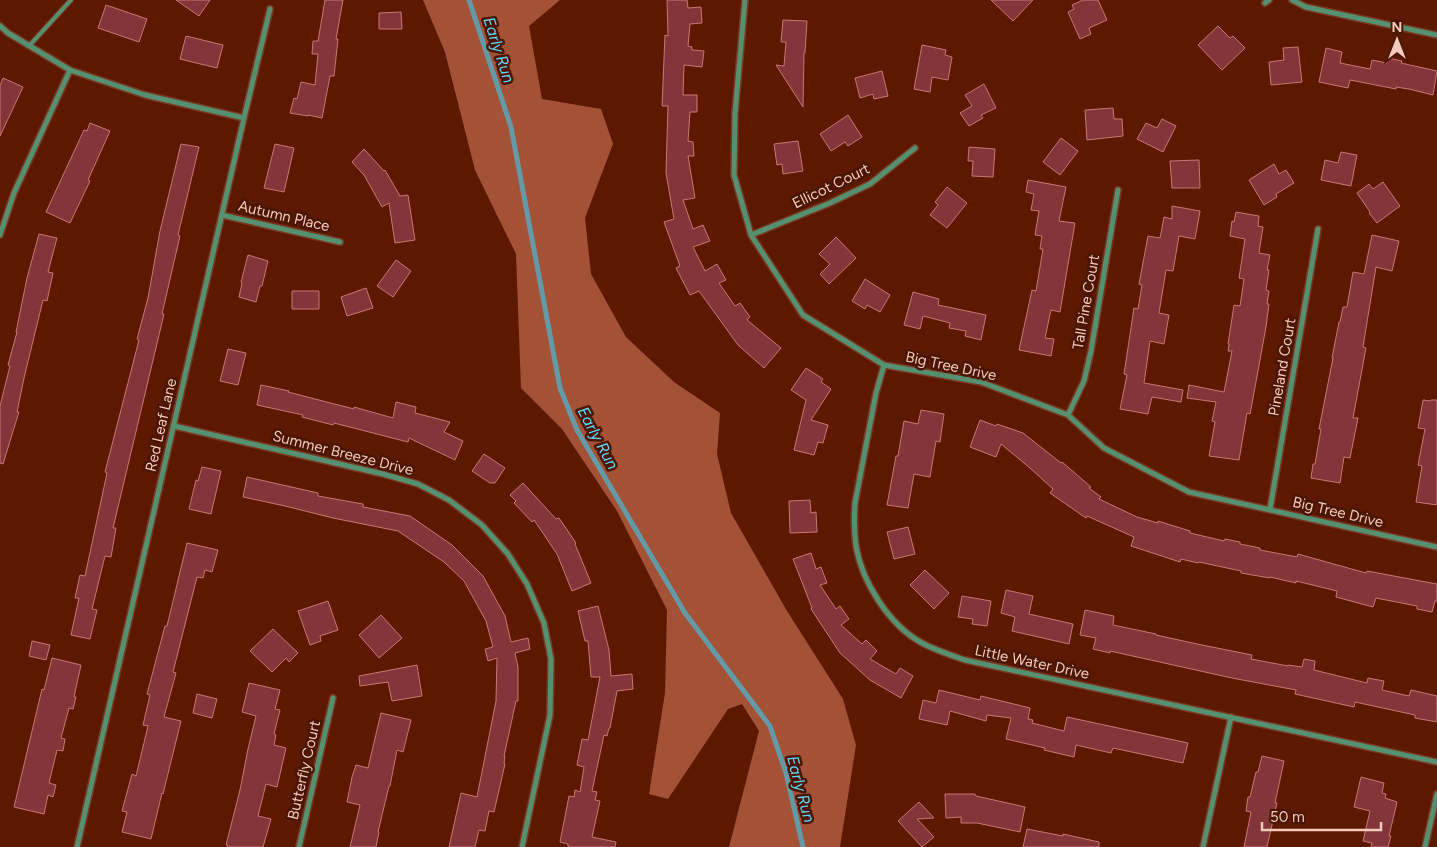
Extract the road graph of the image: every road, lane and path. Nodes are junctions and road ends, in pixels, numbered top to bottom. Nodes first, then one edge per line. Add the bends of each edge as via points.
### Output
1 (71, 0) edge
2 (745, 0) edge
3 (1292, 0) edge
4 (270, 10) dead end
5 (0, 26) edge
6 (1437, 35) edge
7 (30, 46) junction
8 (70, 70) junction
9 (244, 118) junction
10 (915, 148) dead end
11 (1118, 190) dead end
12 (222, 215) junction
13 (1318, 229) dead end
14 (0, 235) edge
15 (751, 235) junction
16 (340, 242) dead end
17 (884, 365) junction
18 (1068, 415) junction
19 (174, 426) junction
20 (1270, 509) junction
21 (1437, 547) edge
22 (333, 698) dead end
23 (1231, 717) junction
24 (1437, 762) edge
25 (1437, 794) edge
26 (77, 847) edge
27 (299, 847) edge
28 (522, 847) edge
29 (1202, 847) edge
30 (1425, 847) edge

1 - 7 lane
2 - 15 street, Big Tree Drive via 735,113 734,175
3 - 6 street via 1306,7
4 - 9 street, Red Leaf Lane
5 - 7 street
7 - 8 street
8 - 9 street via 145,95
8 - 14 street via 14,193
9 - 12 street, Red Leaf Lane
10 - 15 street, Ellicot Court via 870,184
11 - 18 street, Tall Pine Court via 1091,351 1084,381
12 - 16 street, Autumn Place
12 - 19 street, Red Leaf Lane
13 - 20 street, Pineland Court
15 - 17 street, Big Tree Drive via 803,315
17 - 18 street, Big Tree Drive via 981,382
17 - 23 street, Little Water Drive via 867,439 854,520 856,547 863,572 889,614 903,629 920,642 965,660
18 - 20 street, Big Tree Drive via 1104,448 1189,492
19 - 26 street, Red Leaf Lane
19 - 28 street, Summer Breeze Drive via 418,484 449,500 482,525 508,554 527,584 544,623 551,659 550,715
20 - 21 street, Big Tree Drive
22 - 27 street, Butterfly Court
23 - 24 street, Little Water Drive
23 - 29 street
25 - 30 street

